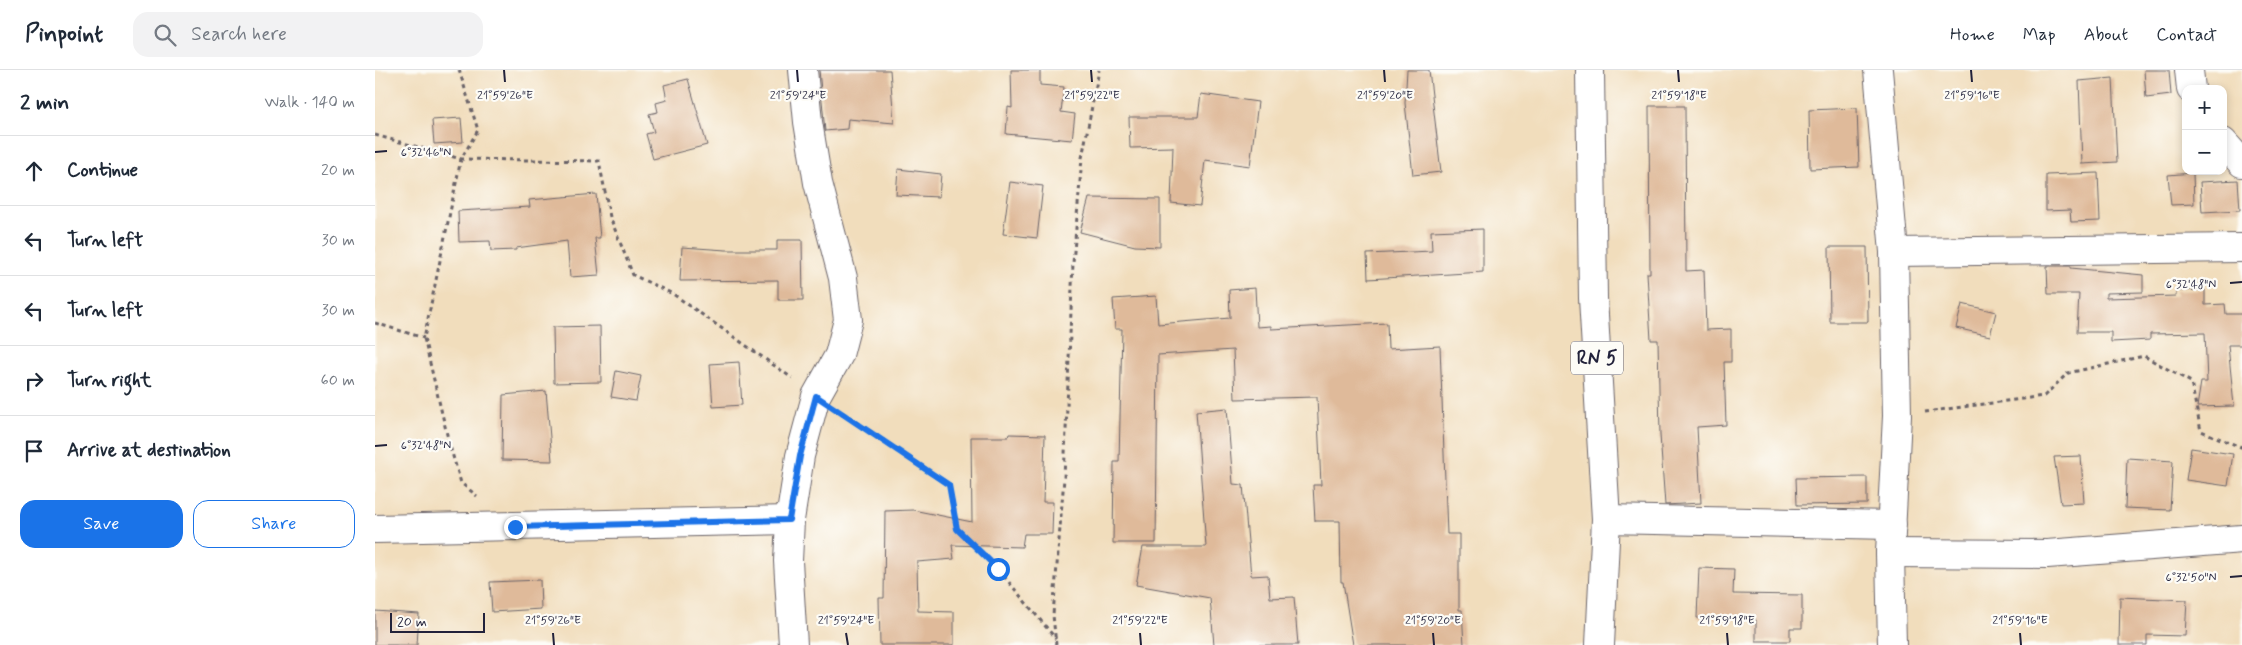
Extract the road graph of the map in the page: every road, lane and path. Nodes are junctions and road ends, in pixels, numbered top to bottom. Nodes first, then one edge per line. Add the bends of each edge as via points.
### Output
1 (459, 70) edge
2 (803, 70) edge
3 (1099, 70) edge
4 (1590, 70) edge
5 (1878, 70) edge
6 (2189, 70) edge
7 (2191, 85) edge
8 (375, 135) edge
9 (2227, 146) edge
10 (461, 159) junction
11 (2242, 163) edge
12 (2242, 248) edge
13 (1894, 252) junction
14 (375, 323) edge
15 (424, 338) junction
16 (816, 396) junction
17 (1897, 416) junction
18 (2242, 443) edge
19 (1606, 519) junction
20 (789, 520) junction
21 (1892, 525) junction
22 (515, 527) junction
23 (375, 529) edge
24 (2242, 539) edge
25 (1889, 553) junction
26 (1056, 639) junction
27 (793, 645) edge
28 (1056, 645) edge
29 (1600, 645) edge
30 (1892, 645) edge

1 - 10 path via 478,130
2 - 16 street via 818,183 843,278 848,320 839,355
3 - 26 path via 1082,158 1073,263 1064,478 1053,615
4 - 19 street, RN 5 via 1593,298
5 - 13 street
6 - 7 street
8 - 10 path
9 - 11 street
10 - 15 path
10 - 16 path via 599,161 610,217 633,275 673,294
12 - 13 street
13 - 17 street
14 - 15 path
15 - 22 path via 461,483
16 - 20 street via 800,456
16 - 26 path via 949,485 957,529 998,569
17 - 18 path via 2044,396 2068,373 2144,356 2191,382 2201,431 2241,447
17 - 21 street
19 - 21 street
19 - 29 street, RN 5
20 - 22 street
20 - 27 street
21 - 25 street
22 - 23 street
24 - 25 street via 2047,554
25 - 30 street
26 - 28 path

